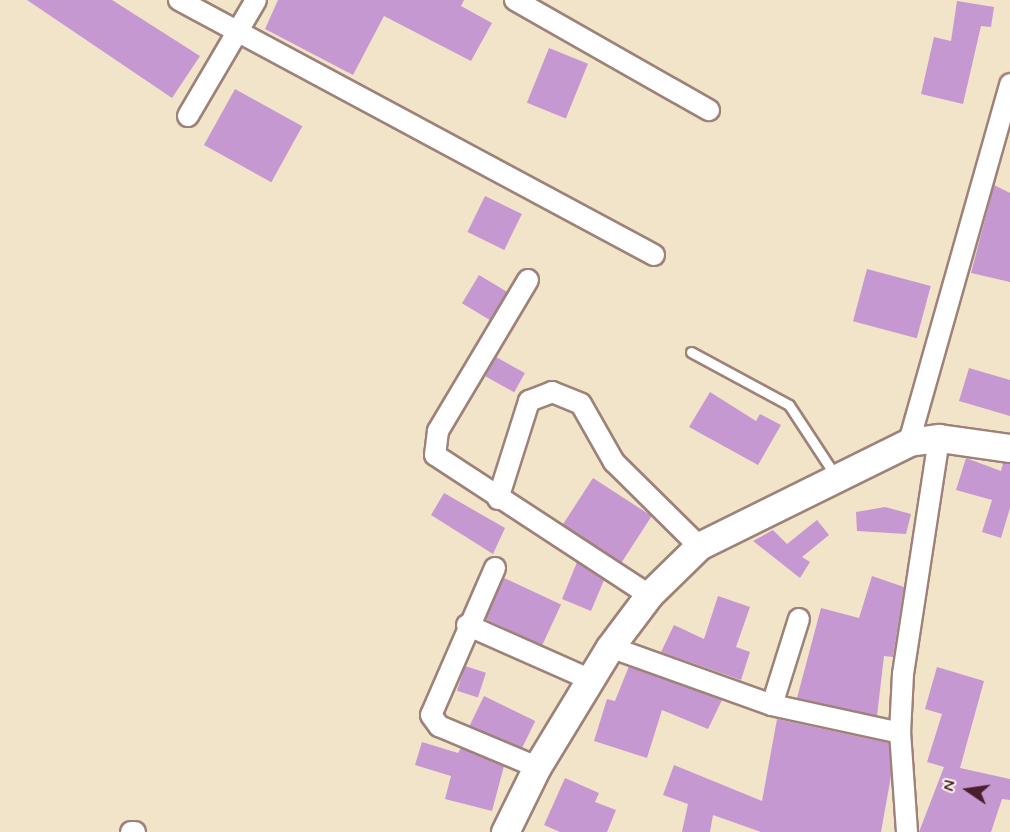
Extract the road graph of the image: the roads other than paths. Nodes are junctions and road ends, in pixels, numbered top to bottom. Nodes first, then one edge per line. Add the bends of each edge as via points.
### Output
1 (179, 0) edge
2 (256, 0) edge
3 (514, 0) edge
4 (237, 34) junction
5 (1010, 84) edge
6 (709, 110) dead end
7 (188, 116) dead end
8 (654, 255) dead end
9 (528, 279) dead end
10 (691, 351) dead end
11 (939, 438) junction
12 (909, 442) junction
13 (1010, 448) edge
14 (835, 476) junction
15 (498, 499) junction
16 (699, 546) junction
17 (495, 568) dead end
18 (649, 595) junction
19 (799, 619) dead end
20 (467, 625) junction
21 (610, 647) junction
22 (589, 679) junction
23 (772, 705) junction
24 (900, 733) junction
25 (537, 767) junction
26 (505, 832) edge
27 (907, 832) edge

1 - 4 street
2 - 4 street
3 - 6 street
4 - 7 street
4 - 8 street
5 - 12 street
9 - 15 street via 434,443 444,465
10 - 14 lane via 789,405
11 - 12 main road
11 - 13 main road
11 - 24 street via 903,674
12 - 14 main road
14 - 16 main road
15 - 16 street via 529,401 552,392 581,404 614,462
15 - 18 street
16 - 18 main road
17 - 20 street
18 - 21 main road
19 - 23 street
20 - 22 street
20 - 25 street via 431,715 433,722
21 - 22 main road
21 - 23 street
22 - 25 main road
23 - 24 street
24 - 27 street
25 - 26 main road

